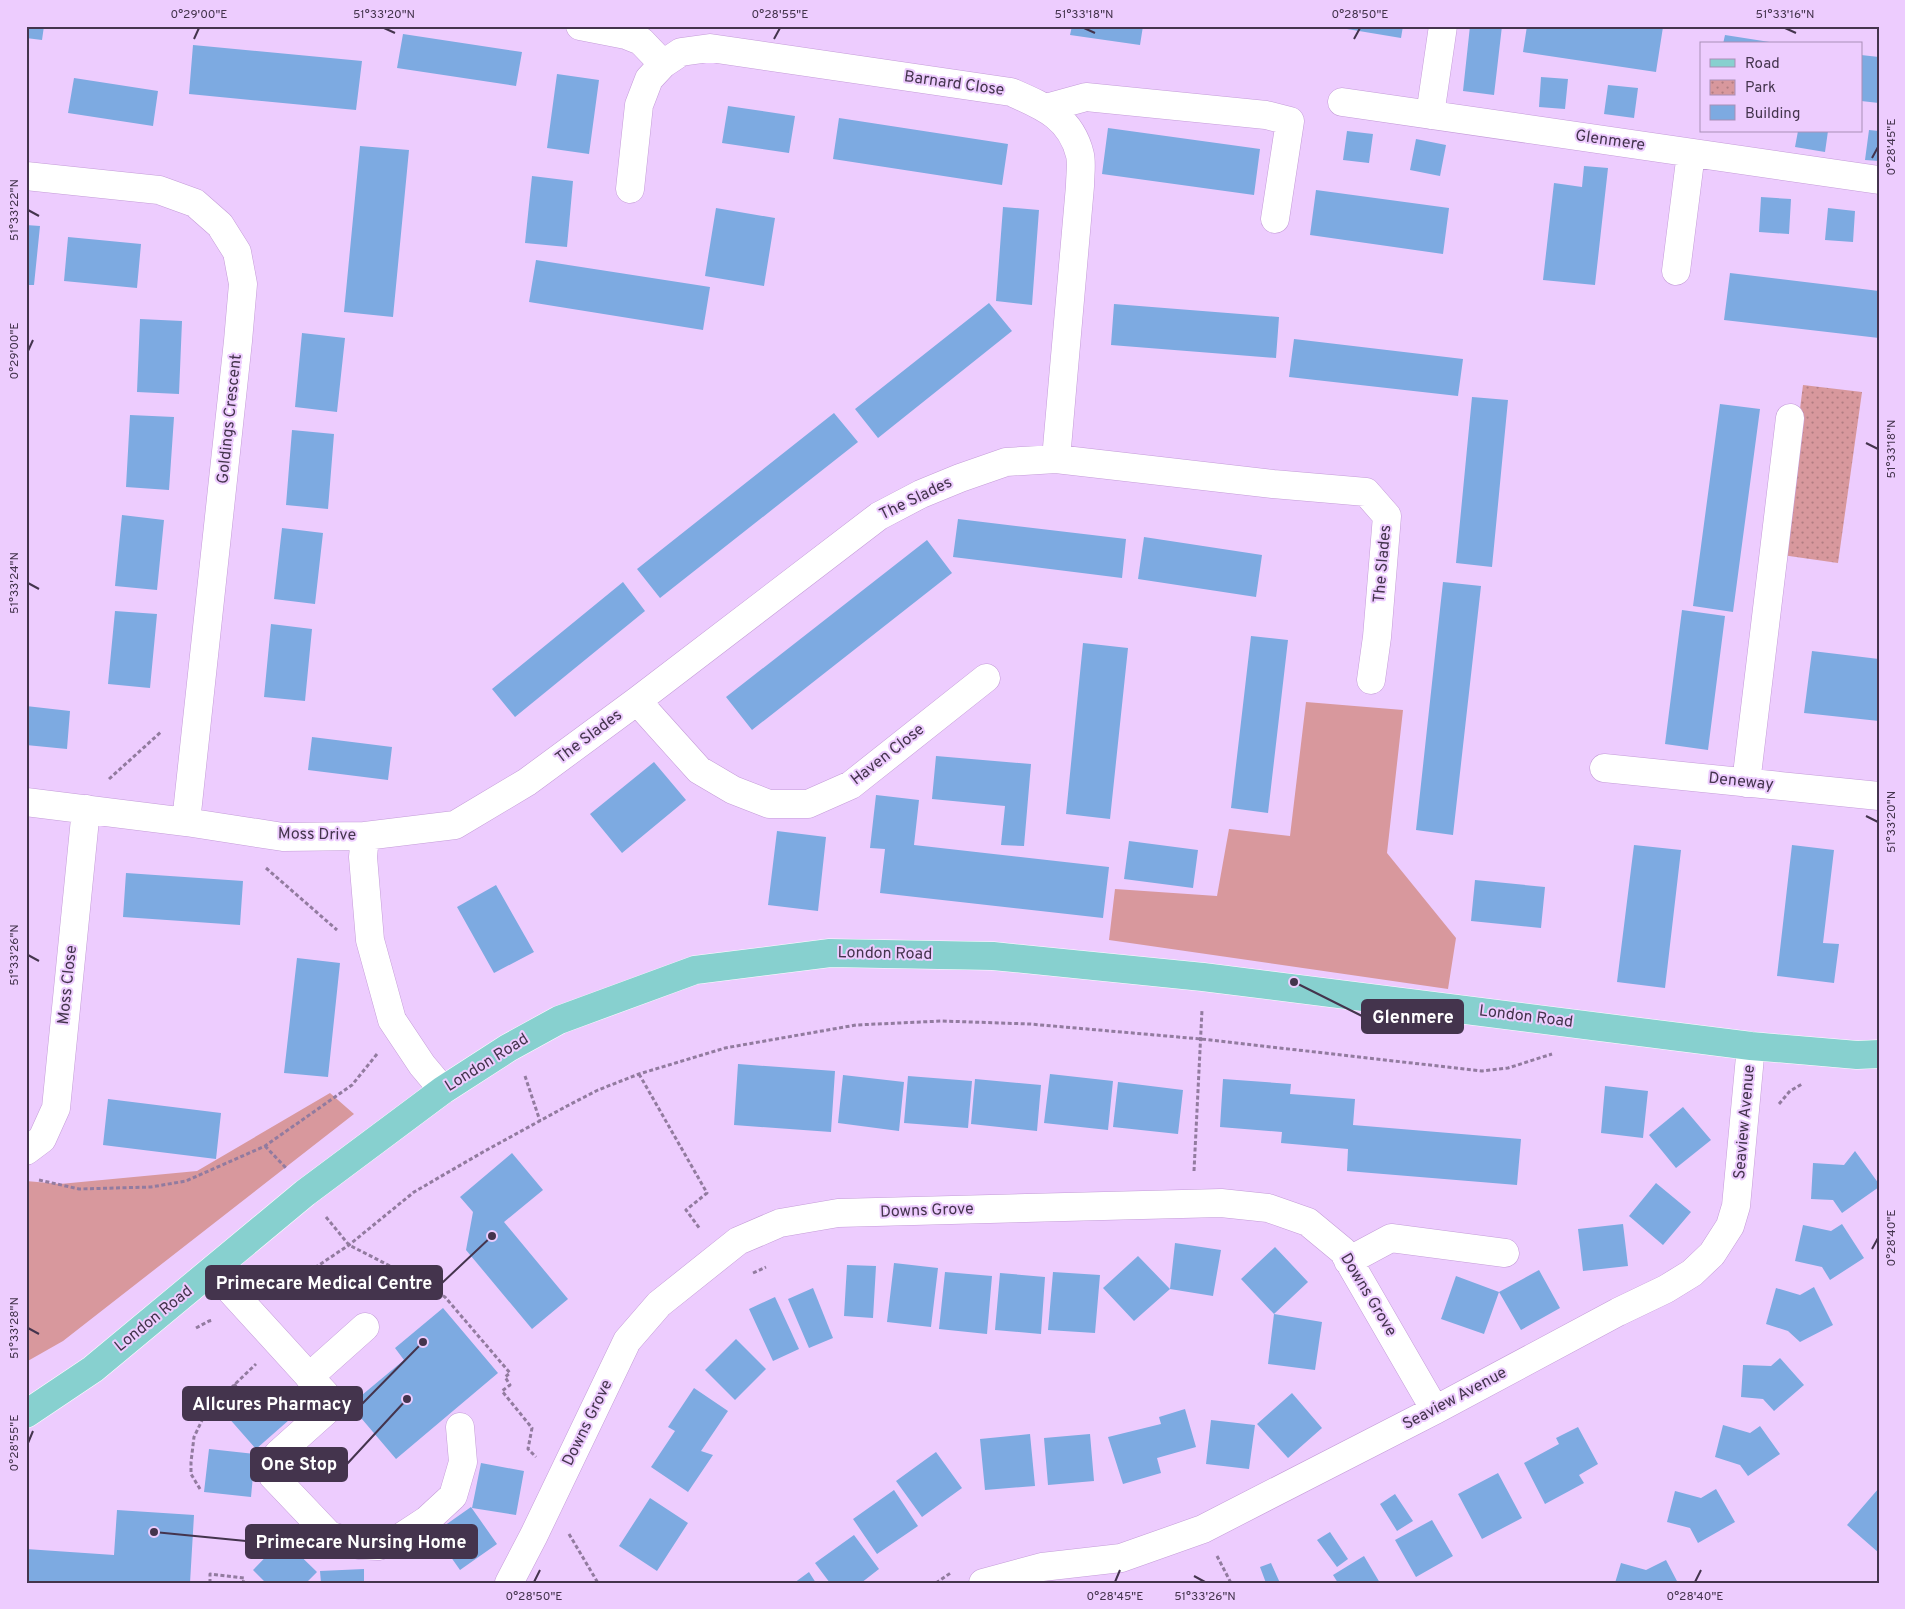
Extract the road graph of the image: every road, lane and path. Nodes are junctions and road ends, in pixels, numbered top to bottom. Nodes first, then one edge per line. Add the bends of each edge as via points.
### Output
1 (580, 26) edge
2 (1443, 26) edge
3 (663, 64) junction
4 (1342, 102) dead end
5 (1046, 108) junction
6 (1430, 115) junction
7 (1691, 153) junction
8 (26, 176) edge
9 (1879, 180) edge
10 (630, 189) dead end
11 (1275, 219) dead end
12 (1676, 271) dead end
13 (1790, 418) dead end
14 (1056, 459) junction
15 (986, 678) dead end
16 (1371, 680) dead end
17 (637, 701) junction
18 (169, 725) dead end
19 (1604, 768) dead end
20 (106, 782) dead end
21 (1746, 783) junction
22 (1879, 796) edge
23 (26, 802) edge
24 (86, 809) junction
25 (186, 822) junction
26 (365, 836) junction
27 (261, 864) dead end
28 (343, 936) dead end
29 (1203, 977) junction
30 (1201, 1039) junction
31 (1751, 1046) junction
32 (508, 1048) junction
33 (381, 1049) dead end
34 (1554, 1054) dead end
35 (1879, 1054) edge
36 (639, 1074) junction
37 (443, 1090) junction
38 (540, 1121) junction
39 (26, 1151) edge
40 (35, 1180) dead end
41 (305, 1193) junction
42 (1193, 1204) junction
43 (349, 1245) junction
44 (1505, 1253) dead end
45 (719, 1256) junction
46 (1348, 1261) junction
47 (767, 1267) dead end
48 (213, 1271) junction
49 (751, 1274) dead end
50 (248, 1310) junction
51 (365, 1327) dead end
52 (262, 1359) dead end
53 (309, 1377) junction
54 (234, 1384) junction
55 (246, 1400) dead end
56 (1435, 1410) junction
57 (26, 1414) edge
58 (460, 1427) dead end
59 (200, 1489) dead end
60 (552, 1498) junction
61 (1216, 1554) dead end
62 (955, 1570) dead end
63 (210, 1583) edge
64 (243, 1583) edge
65 (509, 1583) edge
66 (598, 1583) edge
67 (936, 1583) edge
68 (983, 1583) edge
69 (1231, 1583) edge

1 - 3 street via 641,41
2 - 6 street
3 - 5 street, Barnard Close via 681,52 710,48 1011,92
3 - 10 street, Barnard Close via 649,80 639,105
4 - 6 street, Glenmere
5 - 11 street via 1086,97 1266,115 1290,121
5 - 14 street, Barnard Close via 1068,127 1081,156
6 - 7 street, Glenmere
7 - 9 street, Glenmere
7 - 12 street
8 - 25 street, Goldings Crescent via 159,190 195,203 220,225 237,252 242,284 238,341
13 - 21 street
14 - 16 street, The Slades via 1366,492 1387,516
14 - 17 street, The Slades via 1006,462 929,491 879,516
15 - 17 street, Haven Close via 851,786 808,804 769,804 733,790 698,770
17 - 26 street, The Slades via 527,782 455,824
18 - 20 path
19 - 21 street, Deneway
21 - 22 street, Deneway
23 - 24 street, Moss Drive
24 - 25 street, Moss Drive
24 - 39 street, Moss Close via 56,1108 42,1138
25 - 26 street, Moss Drive via 283,837
26 - 37 street, Moss Drive via 363,857 370,940 392,1020
27 - 28 path
29 - 30 path
29 - 31 main road, London Road
29 - 32 main road, London Road via 993,956 830,953 695,970 559,1020
30 - 34 path via 1482,1071 1508,1068
30 - 36 path via 1030,1024 942,1021 856,1025 724,1048
30 - 42 path
31 - 35 main road, London Road
31 - 56 street, Seaview Avenue via 1736,1206 1730,1226 1712,1254 1692,1273 1666,1289
32 - 37 main road, London Road
32 - 38 path via 521,1066
33 - 40 path via 352,1085 266,1146 186,1181 151,1187 79,1189
36 - 38 path via 598,1090
36 - 45 path via 707,1193 686,1210
37 - 41 main road, London Road
38 - 43 path via 414,1192
41 - 43 path
41 - 48 main road, London Road
42 - 45 street, Downs Grove via 838,1213 780,1223 738,1241
42 - 46 street, Downs Grove via 1268,1208 1308,1222 1343,1251
43 - 50 path
43 - 60 path via 445,1297 510,1372 505,1377 510,1385 502,1391 532,1428 528,1449 546,1467
44 - 46 street via 1390,1238
45 - 60 street, Downs Grove via 659,1304 627,1340
46 - 56 street, Downs Grove
47 - 49 path
48 - 50 street
48 - 57 main road, London Road via 93,1369
50 - 53 street
51 - 53 street
52 - 54 path
53 - 58 street via 330,1403 326,1411 278,1454 273,1476 329,1536 359,1545 378,1546 395,1541 426,1520 453,1496 463,1462
54 - 55 path
54 - 59 path via 206,1412 194,1437 191,1474
56 - 68 street, Seaview Avenue via 1203,1529 1121,1558 1042,1567
60 - 65 street, Downs Grove
60 - 66 path
61 - 69 path
62 - 67 path
63 - 64 path via 210,1574 244,1578

